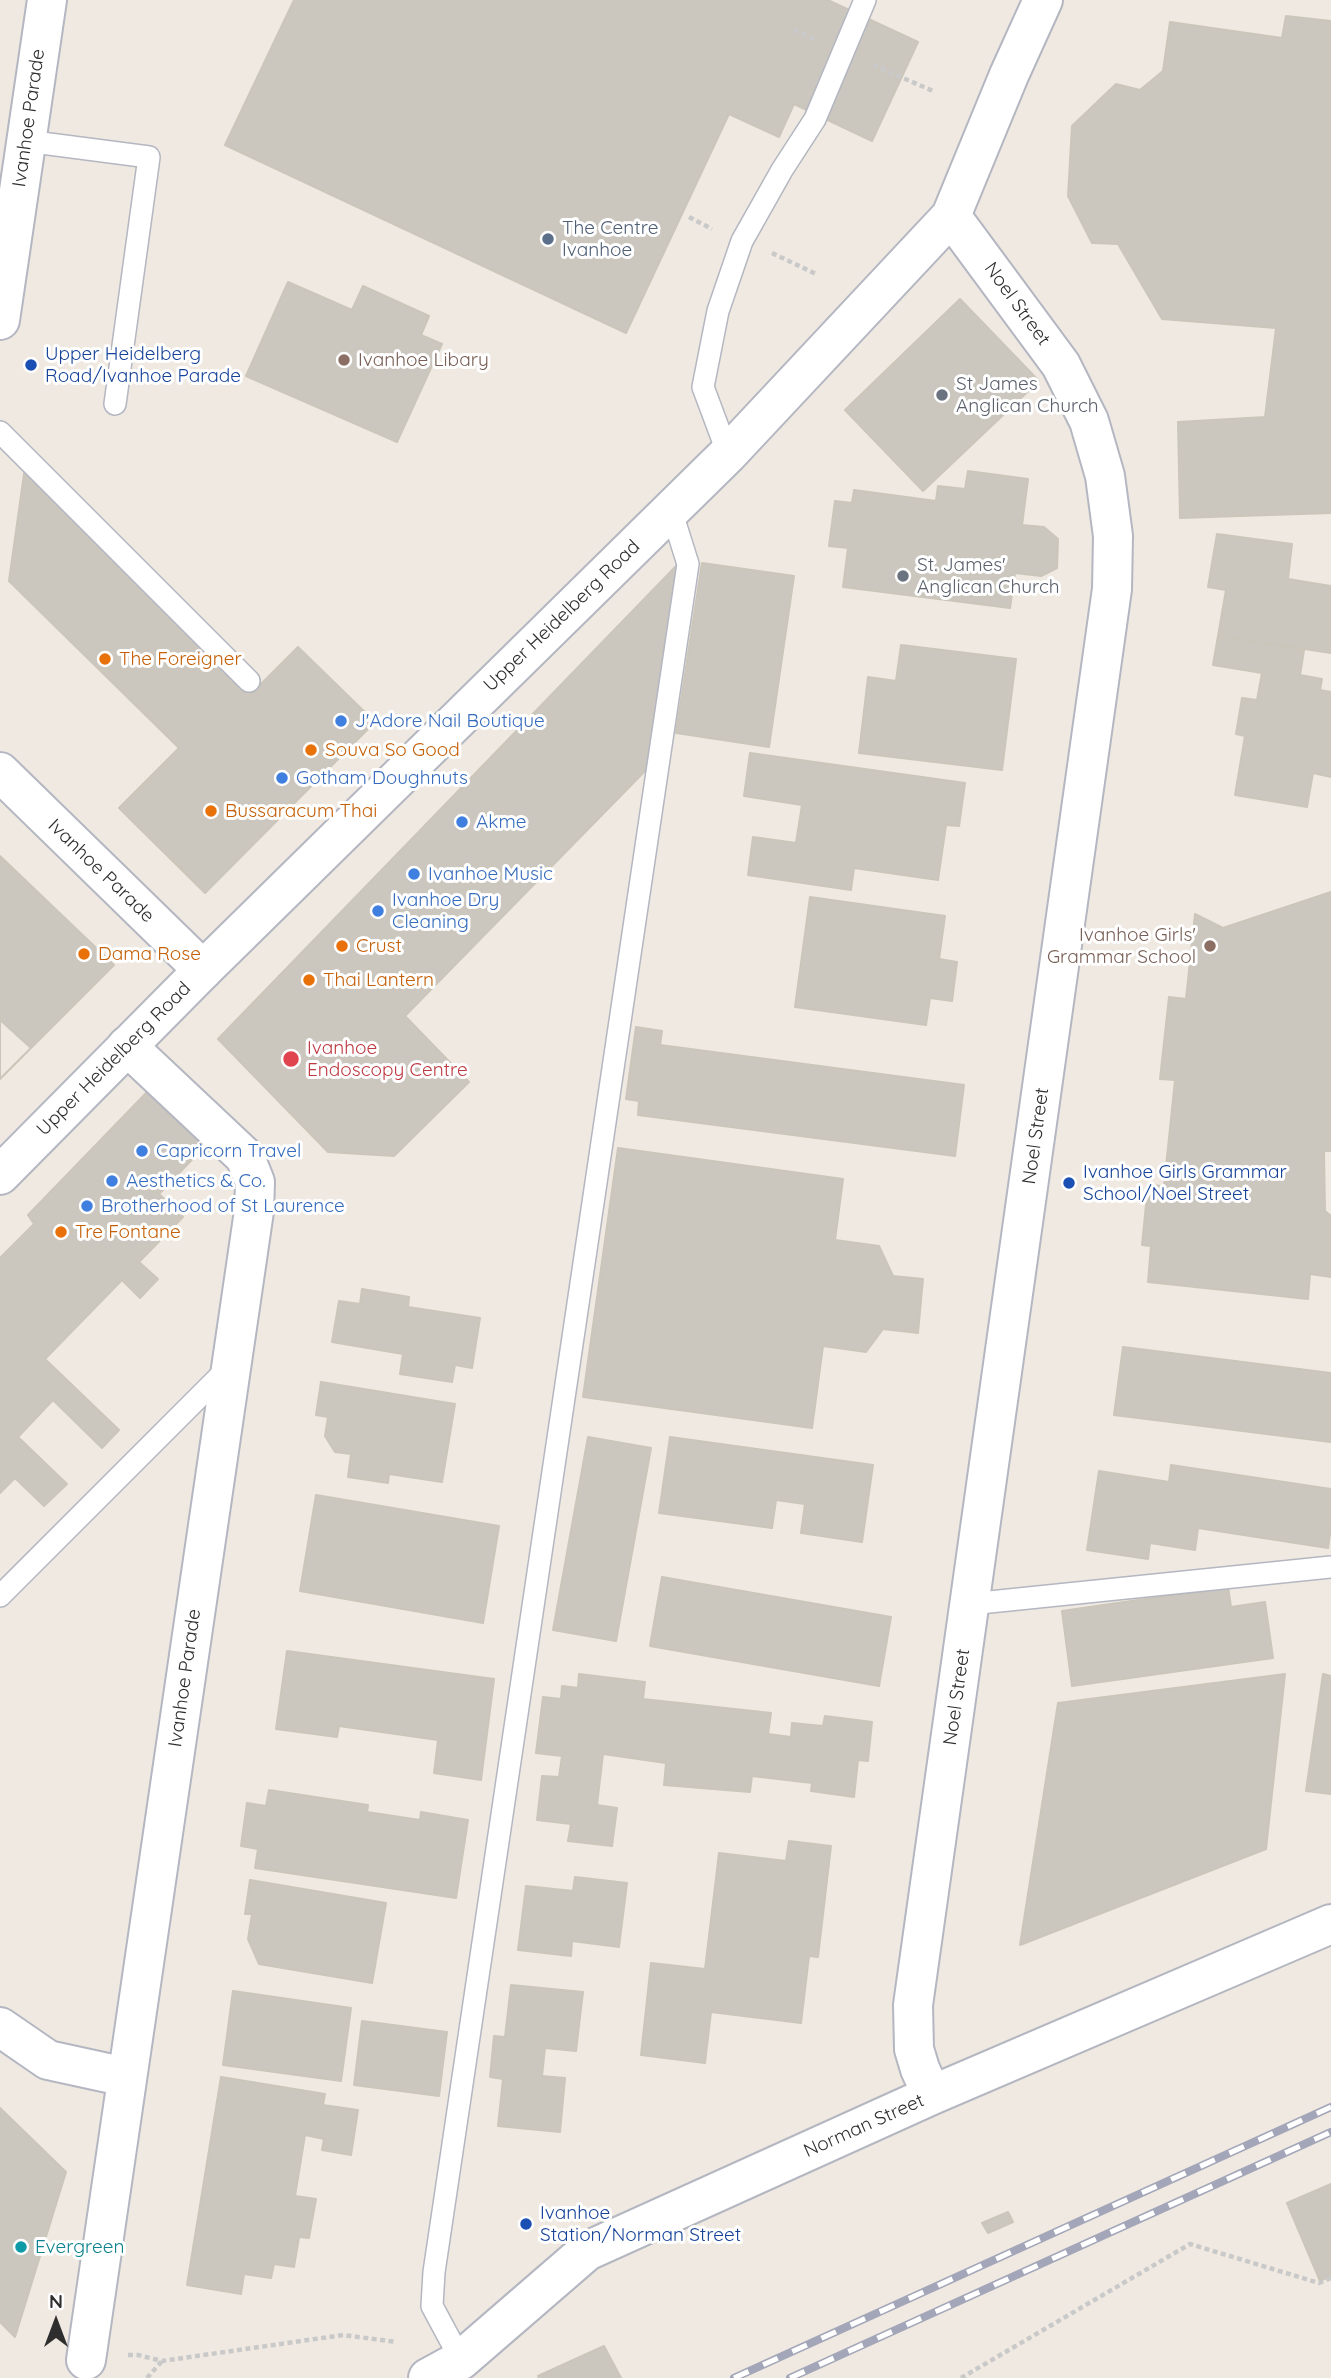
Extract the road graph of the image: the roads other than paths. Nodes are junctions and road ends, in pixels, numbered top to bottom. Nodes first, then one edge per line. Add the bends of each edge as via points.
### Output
1 (47, 0) edge
2 (865, 0) edge
3 (1043, 0) edge
4 (26, 141) junction
5 (951, 216) junction
6 (0, 320) edge
7 (115, 404) dead end
8 (0, 432) edge
9 (728, 454) junction
10 (671, 510) junction
11 (249, 681) dead end
12 (1, 777) edge
13 (203, 970) junction
14 (127, 1046) junction
15 (0, 1175) edge
16 (233, 1363) junction
17 (1331, 1567) edge
18 (0, 1596) edge
19 (970, 1604) junction
20 (1331, 1924) edge
21 (0, 2027) edge
22 (126, 2077) junction
23 (932, 2095) junction
24 (86, 2360) road end
25 (444, 2369) edge

1 - 4 street, Ivanhoe Parade
2 - 9 lane via 815,119 742,241 718,311 703,387
3 - 5 street, Upper Heidelberg Road
4 - 6 street, Ivanhoe Parade
4 - 7 lane via 149,157
5 - 9 street, Upper Heidelberg Road
5 - 19 street, Noel Street via 1061,365 1089,421 1105,476 1113,536 1112,589
8 - 11 lane
9 - 10 street, Upper Heidelberg Road
10 - 13 street, Upper Heidelberg Road
10 - 25 lane via 688,564 433,2272 432,2306
12 - 13 street, Ivanhoe Parade
13 - 14 street, Upper Heidelberg Road
14 - 15 street, Upper Heidelberg Road
14 - 16 street, Ivanhoe Parade via 245,1157 255,1182 254,1225
16 - 18 lane
16 - 22 street, Ivanhoe Parade
17 - 19 lane
19 - 23 street, Noel Street via 912,2018 916,2057
20 - 23 street, Norman Street
21 - 22 street via 48,2060
22 - 24 street, Ivanhoe Parade
23 - 25 street, Norman Street via 587,2251

